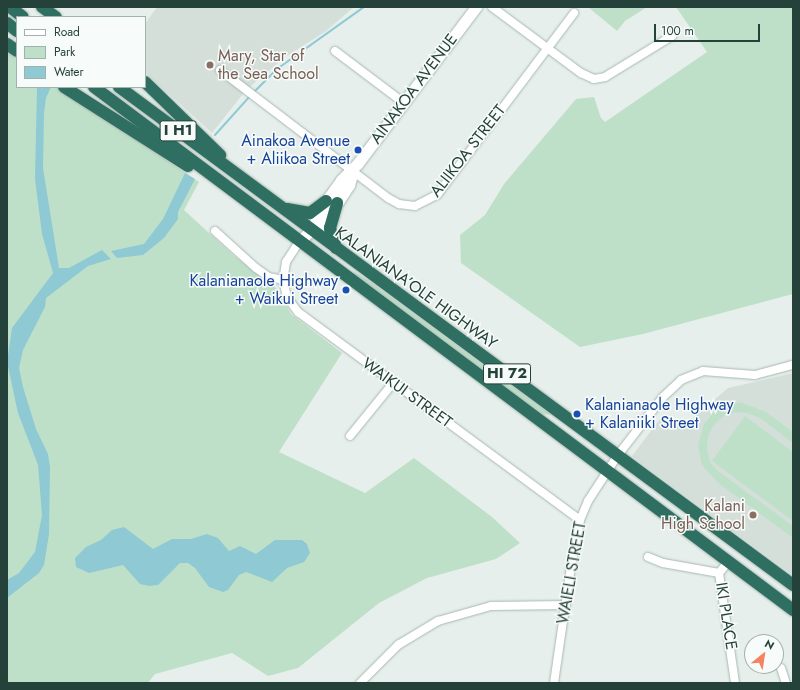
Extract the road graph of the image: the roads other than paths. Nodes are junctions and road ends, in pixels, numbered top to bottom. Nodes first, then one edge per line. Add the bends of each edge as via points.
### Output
1 (10, 7) edge
2 (42, 7) edge
3 (476, 7) edge
4 (492, 7) edge
5 (574, 13) dead end
6 (22, 16) edge
7 (55, 16) edge
8 (7, 23) edge
9 (16, 30) edge
10 (672, 36) dead end
11 (7, 44) edge
12 (548, 48) junction
13 (16, 50) edge
14 (335, 51) dead end
15 (220, 70) dead end
16 (146, 83) edge
17 (66, 88) edge
18 (95, 88) edge
19 (119, 88) edge
20 (404, 103) junction
21 (353, 171) junction
22 (238, 175) junction
23 (331, 202) junction
24 (250, 204) junction
25 (277, 204) junction
26 (311, 230) junction
27 (215, 232) dead end
28 (299, 242) junction
29 (334, 247) junction
30 (283, 280) junction
31 (350, 280) junction
32 (793, 365) edge
33 (393, 383) junction
34 (350, 436) dead end
35 (618, 455) junction
36 (607, 470) junction
37 (580, 520) junction
38 (648, 557) dead end
39 (728, 562) junction
40 (719, 573) junction
41 (793, 585) edge
42 (566, 605) junction
43 (793, 610) edge
44 (360, 683) edge
45 (554, 683) edge
46 (735, 683) edge

1 - 6 highway
2 - 7 highway
3 - 20 street, AINAKOA AVENUE
4 - 12 street
5 - 12 street, ALIIKOA STREET
8 - 9 highway
10 - 12 street via 606,77 597,79 587,76
11 - 13 highway
12 - 21 street, ALIIKOA STREET via 444,187 430,200 415,206 399,204
14 - 20 street
15 - 21 street, ALIIKOA STREET
16 - 22 highway via 201,134
17 - 24 highway
18 - 24 highway, I H1
19 - 22 highway, I H1
20 - 21 street, AINAKOA AVENUE
21 - 23 street, AINAKOA AVENUE via 341,180
22 - 25 highway, I H1
23 - 25 highway via 307,213 295,212
23 - 26 street, AINAKOA AVENUE
23 - 29 highway via 330,228
24 - 28 highway, I H1
25 - 26 highway, I H1
26 - 28 street, AINAKOA AVENUE
26 - 29 highway, KALANIANA’OLE HIGHWAY / HI 72
27 - 30 street via 256,268 269,277
28 - 30 street, WAIKUI STREET via 286,262
28 - 31 highway, KALANIANA’OLE HIGHWAY / HI 72
29 - 31 highway
29 - 35 highway, KALANIANA’OLE HIGHWAY / HI 72
30 - 33 street, WAIKUI STREET via 287,297 298,312
31 - 36 highway, KALANIANA’OLE HIGHWAY / HI 72
32 - 35 street, WAIELI STREET via 755,375 704,371 681,380 663,397
33 - 34 street
33 - 37 street, WAIKUI STREET
35 - 36 street, WAIELI STREET
35 - 41 highway, KALANIANA’OLE HIGHWAY / HI 72
36 - 37 street, WAIELI STREET
36 - 39 highway, KALANIANA’OLE HIGHWAY / HI 72
37 - 42 street, WAIELI STREET
38 - 40 street, IKI PLACE via 662,563
39 - 40 street, IKI PLACE
39 - 43 highway, KALANIANA’OLE HIGHWAY / HI 72
40 - 46 street, IKI PLACE
42 - 44 street via 491,606 438,621 398,645
42 - 45 street, WAIELI STREET

